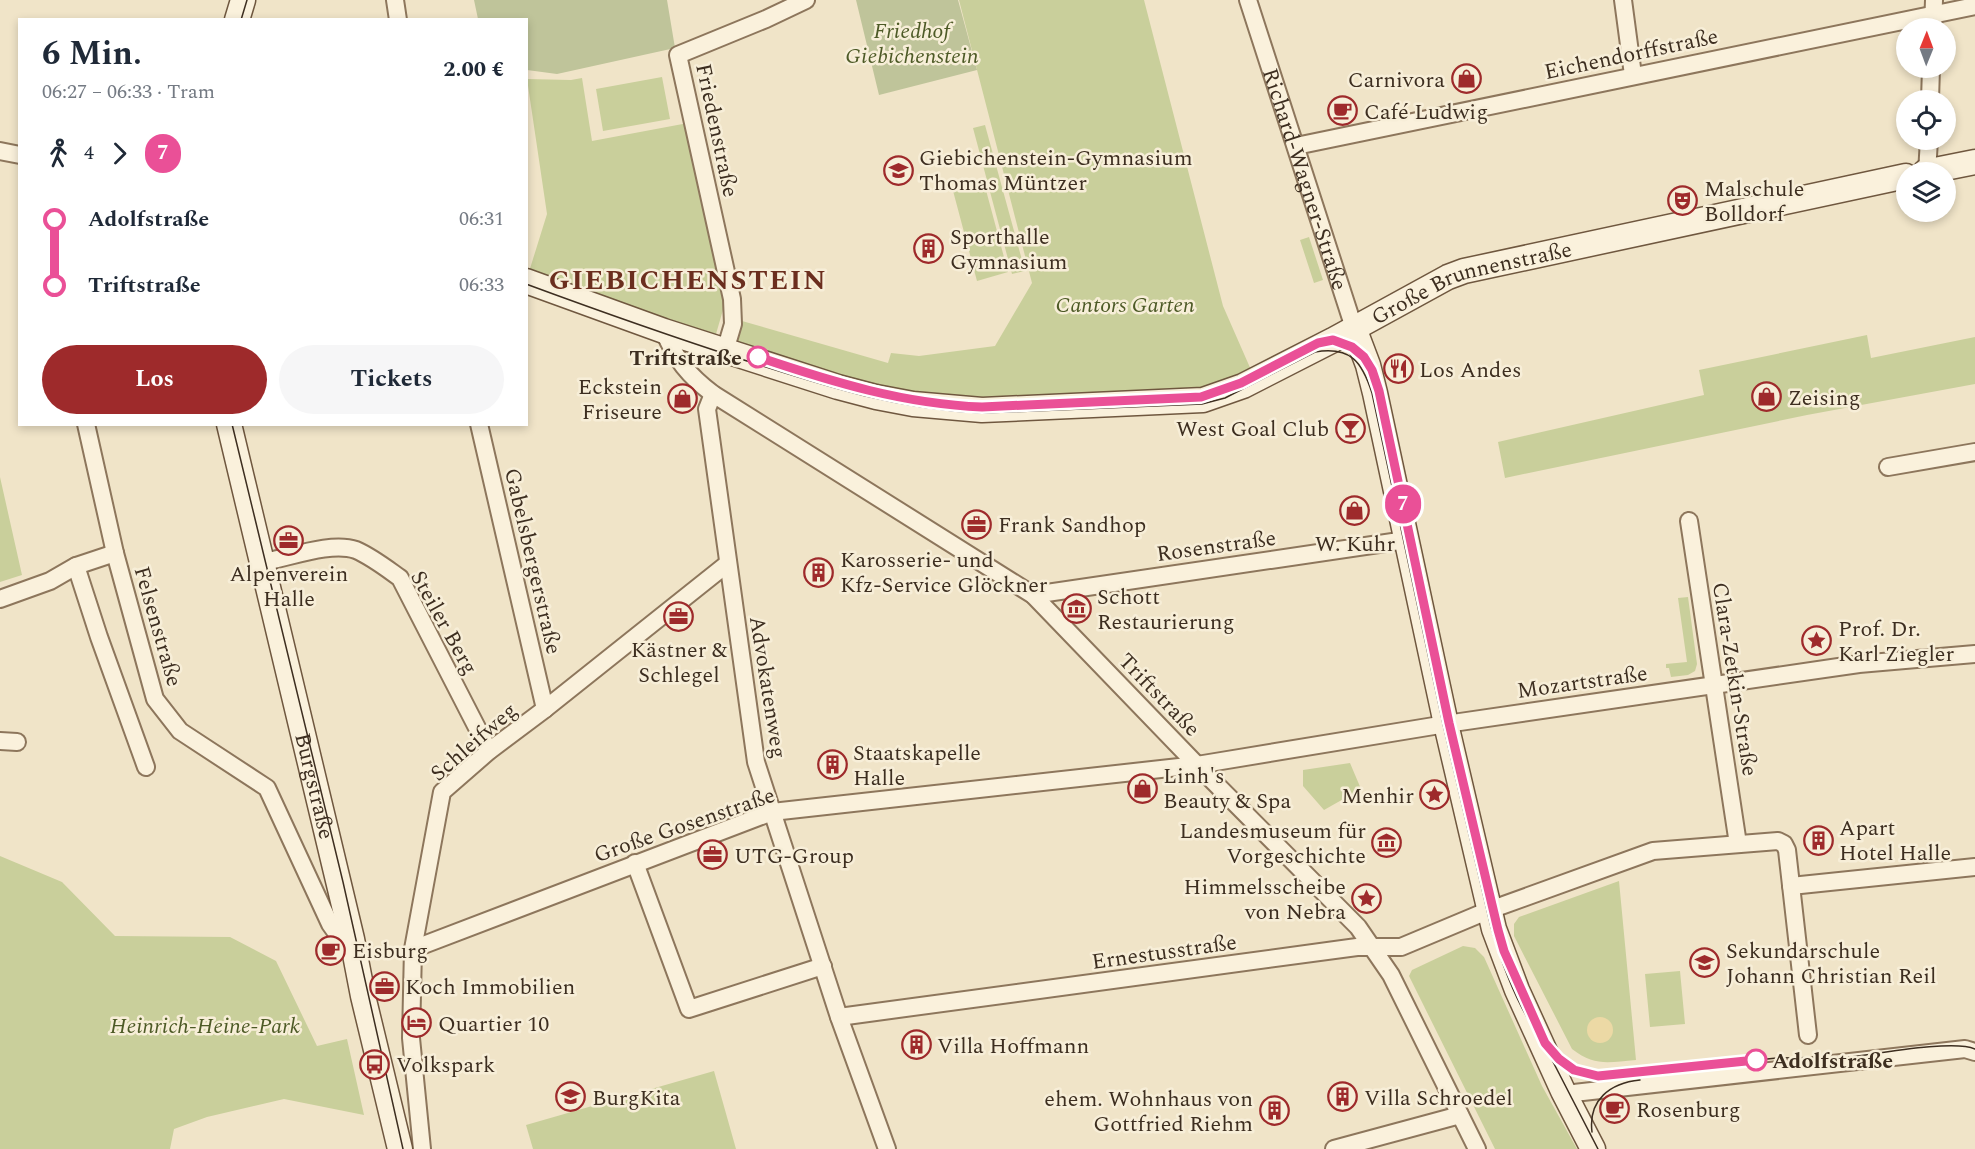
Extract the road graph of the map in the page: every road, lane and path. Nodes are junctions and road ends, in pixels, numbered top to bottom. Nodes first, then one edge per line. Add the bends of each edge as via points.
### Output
1 (243, 0) edge
2 (395, 0) edge
3 (806, 0) edge
4 (1248, 0) edge
5 (1623, 0) edge
6 (1975, 6) edge
7 (1933, 14) edge
8 (238, 18) edge
9 (398, 18) edge
10 (1634, 75) junction
11 (1296, 146) junction
12 (0, 152) edge
13 (18, 155) edge
14 (1975, 162) edge
15 (1956, 166) edge
16 (1896, 178) edge
17 (528, 282) edge
18 (1354, 328) junction
19 (664, 331) junction
20 (725, 351) junction
21 (712, 394) junction
22 (86, 426) edge
23 (229, 426) edge
24 (479, 426) edge
25 (1975, 452) edge
26 (1888, 467) dead end
27 (1689, 521) dead end
28 (1407, 540) junction
29 (115, 554) junction
30 (262, 562) junction
31 (727, 564) junction
32 (76, 566) junction
33 (1033, 595) junction
34 (0, 599) edge
35 (1975, 654) edge
36 (1714, 685) junction
37 (545, 709) junction
38 (1446, 724) junction
39 (489, 751) junction
40 (1197, 765) junction
41 (146, 766) dead end
42 (772, 812) junction
43 (1738, 844) junction
44 (635, 863) junction
45 (1975, 867) edge
46 (1791, 886) junction
47 (1490, 910) junction
48 (352, 939) junction
49 (1374, 947) junction
50 (413, 949) junction
51 (823, 966) junction
52 (839, 1017) junction
53 (1808, 1035) dead end
54 (1975, 1052) edge
55 (1565, 1094) junction
56 (1460, 1115) junction
57 (400, 1149) edge
58 (422, 1149) edge
59 (887, 1149) edge
60 (1334, 1149) edge
61 (1477, 1149) edge
62 (1593, 1149) edge

1 - 8 street
2 - 9 street
3 - 20 street, Friedenstraße via 678,55 732,300 733,324
4 - 11 street, Richard-Wagner-Straße
5 - 10 street
6 - 7 street, Eichendorffstraße
7 - 10 street, Eichendorffstraße
10 - 11 street, Eichendorffstraße
11 - 18 street, Richard-Wagner-Straße
12 - 13 street
14 - 15 street
16 - 18 street, Große Brunnenstraße via 1464,271
17 - 19 street, Große Brunnenstraße
18 - 20 street, Große Brunnenstraße via 1243,386 1203,400 982,410 876,397
18 - 28 street, Richard-Wagner-Straße via 1368,364
19 - 20 street, Große Brunnenstraße
19 - 21 street, Triftstraße via 672,351
21 - 31 street, Advokatenweg via 707,409
21 - 33 street, Triftstraße
22 - 29 street, Felsenstraße
23 - 30 street, Burgstraße
24 - 37 street, Gabelsbergerstraße
25 - 26 street
27 - 36 street, Clara-Zetkin-Straße
28 - 33 street, Rosenstraße
28 - 38 street, Richard-Wagner-Straße
29 - 32 street
29 - 48 street, Felsenstraße via 155,699 180,731 267,788 330,924 340,938
30 - 39 street, Steiler Berg via 331,548 354,549 400,578
30 - 48 street, Burgstraße
31 - 37 street, Schleifweg
31 - 42 street, Advokatenweg via 756,762
32 - 34 street via 50,581
32 - 41 street
33 - 40 street, Triftstraße
35 - 36 street, Mozartstraße via 1859,664
36 - 38 street, Mozartstraße
36 - 43 street, Clara-Zetkin-Straße
37 - 39 street, Schleifweg
38 - 40 street, Mozartstraße
38 - 47 street, Richard-Wagner-Straße
39 - 50 street, Schleifweg via 442,792
40 - 42 street, Große Gosenstraße
40 - 49 street, Triftstraße
42 - 44 street, Große Gosenstraße
42 - 51 street, Advokatenweg
43 - 46 street, Ernestusstraße via 1784,844
43 - 47 street, Ernestusstraße via 1653,850
44 - 50 street, Große Gosenstraße
44 - 51 street via 689,1009
45 - 46 street
46 - 53 street
47 - 49 street, Ernestusstraße via 1401,947
47 - 55 street, Richard-Wagner-Straße via 1502,952
48 - 57 street, Burgstraße
49 - 52 street, Ernestusstraße
49 - 56 street, Triftstraße
50 - 58 street, Schleifweg via 411,1038
51 - 52 street, Advokatenweg
52 - 59 street, Advokatenweg
54 - 55 street via 1965,1049
55 - 62 street, Richard-Wagner-Straße
56 - 60 street
56 - 61 street, Triftstraße

